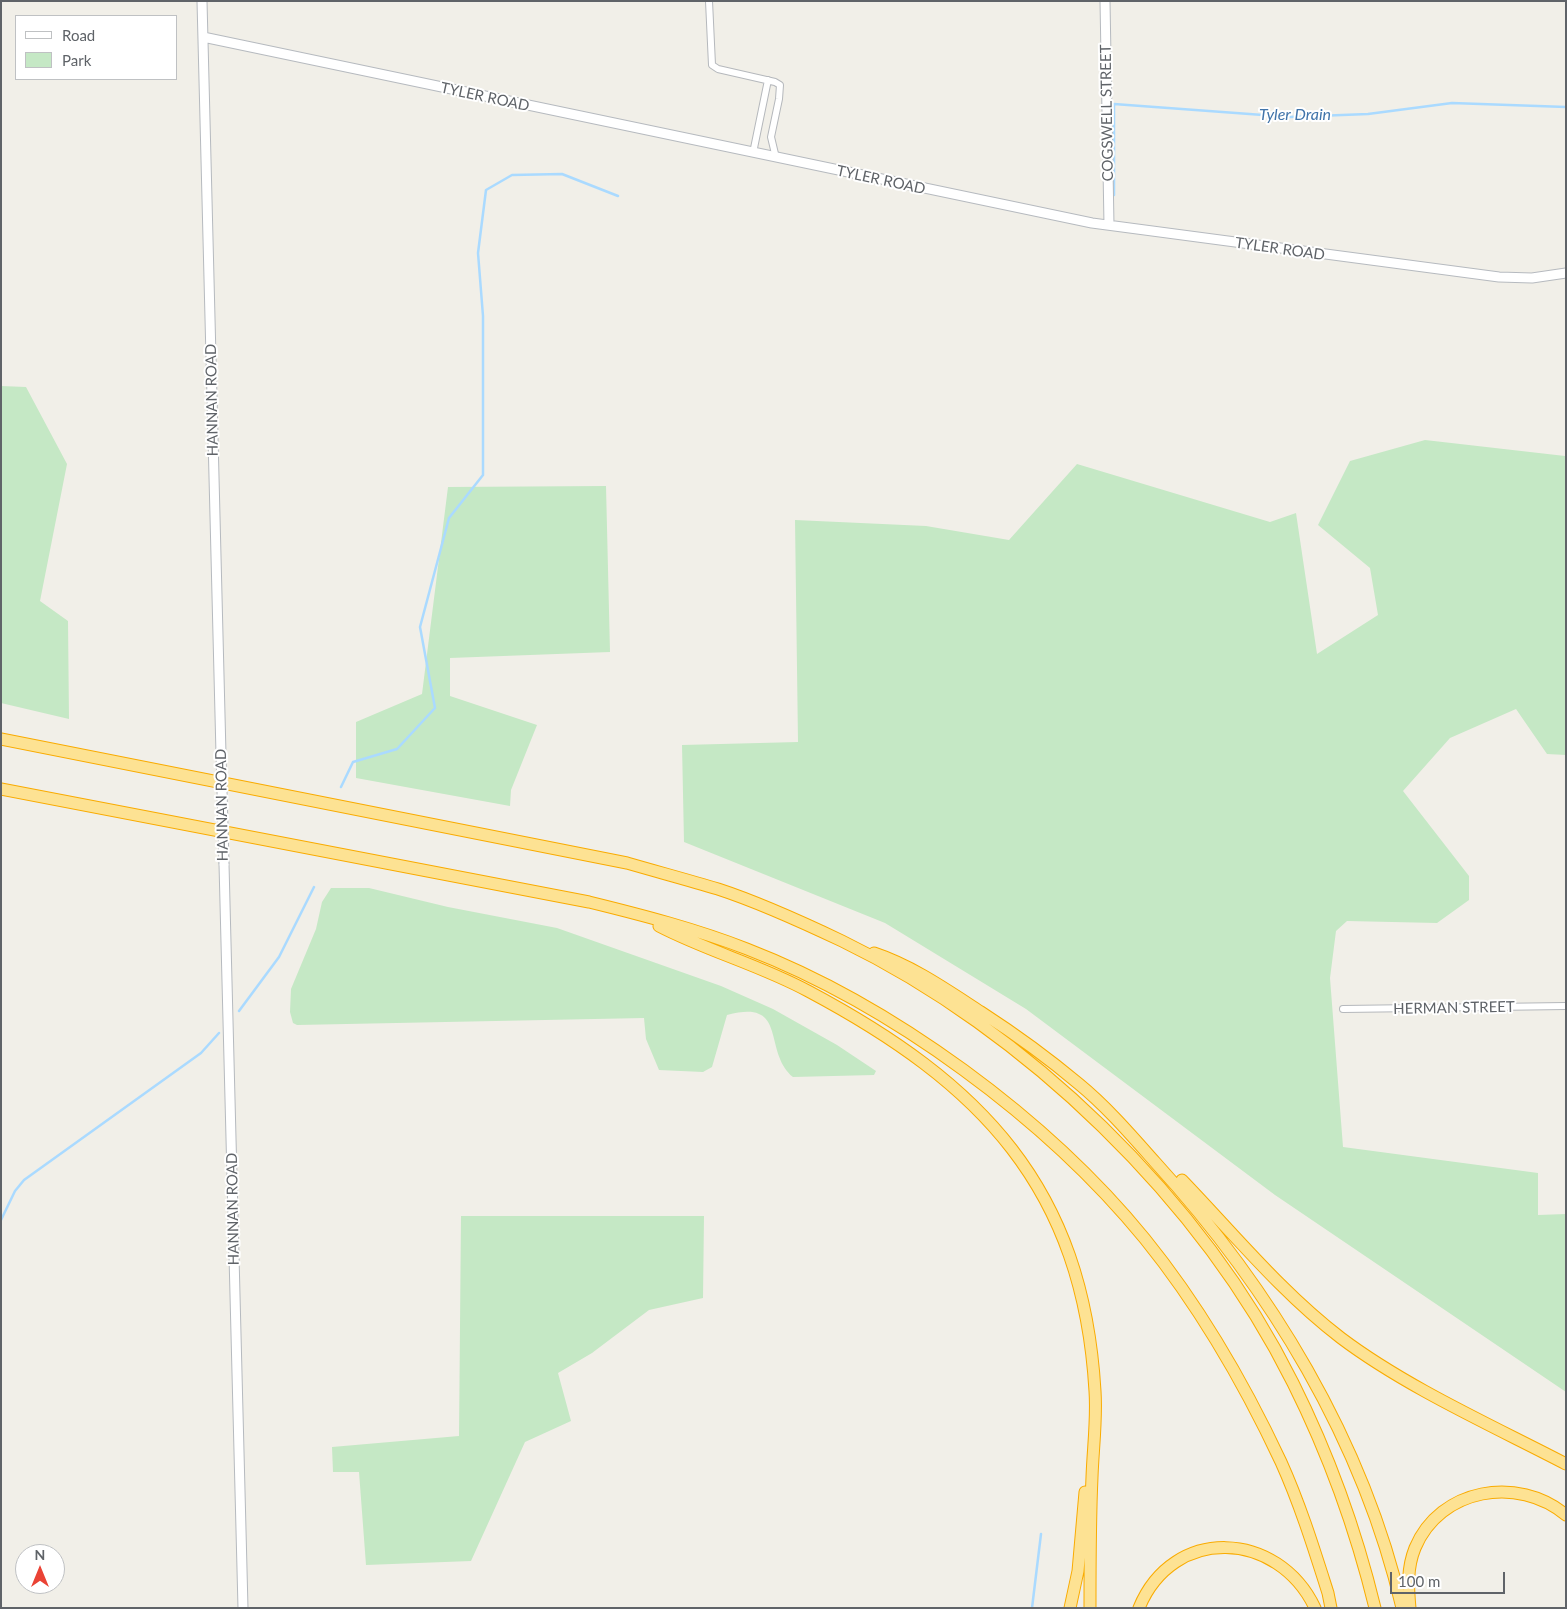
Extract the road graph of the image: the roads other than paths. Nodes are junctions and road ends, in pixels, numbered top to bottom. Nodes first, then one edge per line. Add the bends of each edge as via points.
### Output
1 (202, 1) edge
2 (708, 1) edge
3 (1105, 1) edge
4 (203, 37) junction
5 (772, 81) junction
6 (753, 153) junction
7 (776, 158) junction
8 (1109, 226) junction
9 (1566, 272) edge
10 (1, 739) edge
11 (1, 789) edge
12 (635, 914) junction
13 (844, 942) junction
14 (1566, 1006) edge
15 (1343, 1010) dead end
16 (1124, 1127) junction
17 (1092, 1365) junction
18 (1566, 1464) edge
19 (1566, 1516) edge
20 (243, 1608) edge
21 (1070, 1608) edge
22 (1090, 1608) edge
23 (1139, 1608) edge
24 (1315, 1608) edge
25 (1331, 1608) edge
26 (1375, 1608) edge
27 (1402, 1608) edge
28 (1410, 1608) edge

1 - 4 street, HANNAN ROAD
2 - 5 street via 712,65
3 - 8 street, COGSWELL STREET
4 - 6 street, TYLER ROAD
4 - 20 street, HANNAN ROAD, bridge
5 - 6 street
5 - 7 street via 780,88 771,137
6 - 7 street, TYLER ROAD
7 - 8 street, TYLER ROAD
8 - 9 street, TYLER ROAD via 1500,277 1532,278
10 - 13 highway via 627,863 721,890
11 - 12 highway via 589,902
12 - 17 highway via 758,966 836,1006 920,1060 976,1107 1020,1158 1051,1211 1076,1273
12 - 25 highway via 749,950 871,1010 930,1046 984,1086 1096,1184 1147,1242 1194,1305 1244,1388 1282,1465 1314,1548
13 - 16 highway via 917,972 1001,1025 1081,1085
13 - 26 highway via 966,1014 1061,1089 1127,1152 1204,1243 1248,1304 1292,1382 1341,1491
14 - 15 street, HERMAN STREET
16 - 18 highway via 1146,1143 1285,1288 1340,1337 1399,1376
16 - 27 highway via 1206,1219 1287,1333 1325,1403 1359,1477 1380,1532
17 - 21 highway via 1081,1543
17 - 22 highway via 1095,1392
19 - 28 highway via 1538,1498 1513,1492 1493,1491 1453,1504 1429,1526 1416,1547 1408,1584
23 - 24 highway via 1155,1580 1174,1564 1191,1555 1222,1547 1257,1552 1273,1559 1297,1578

